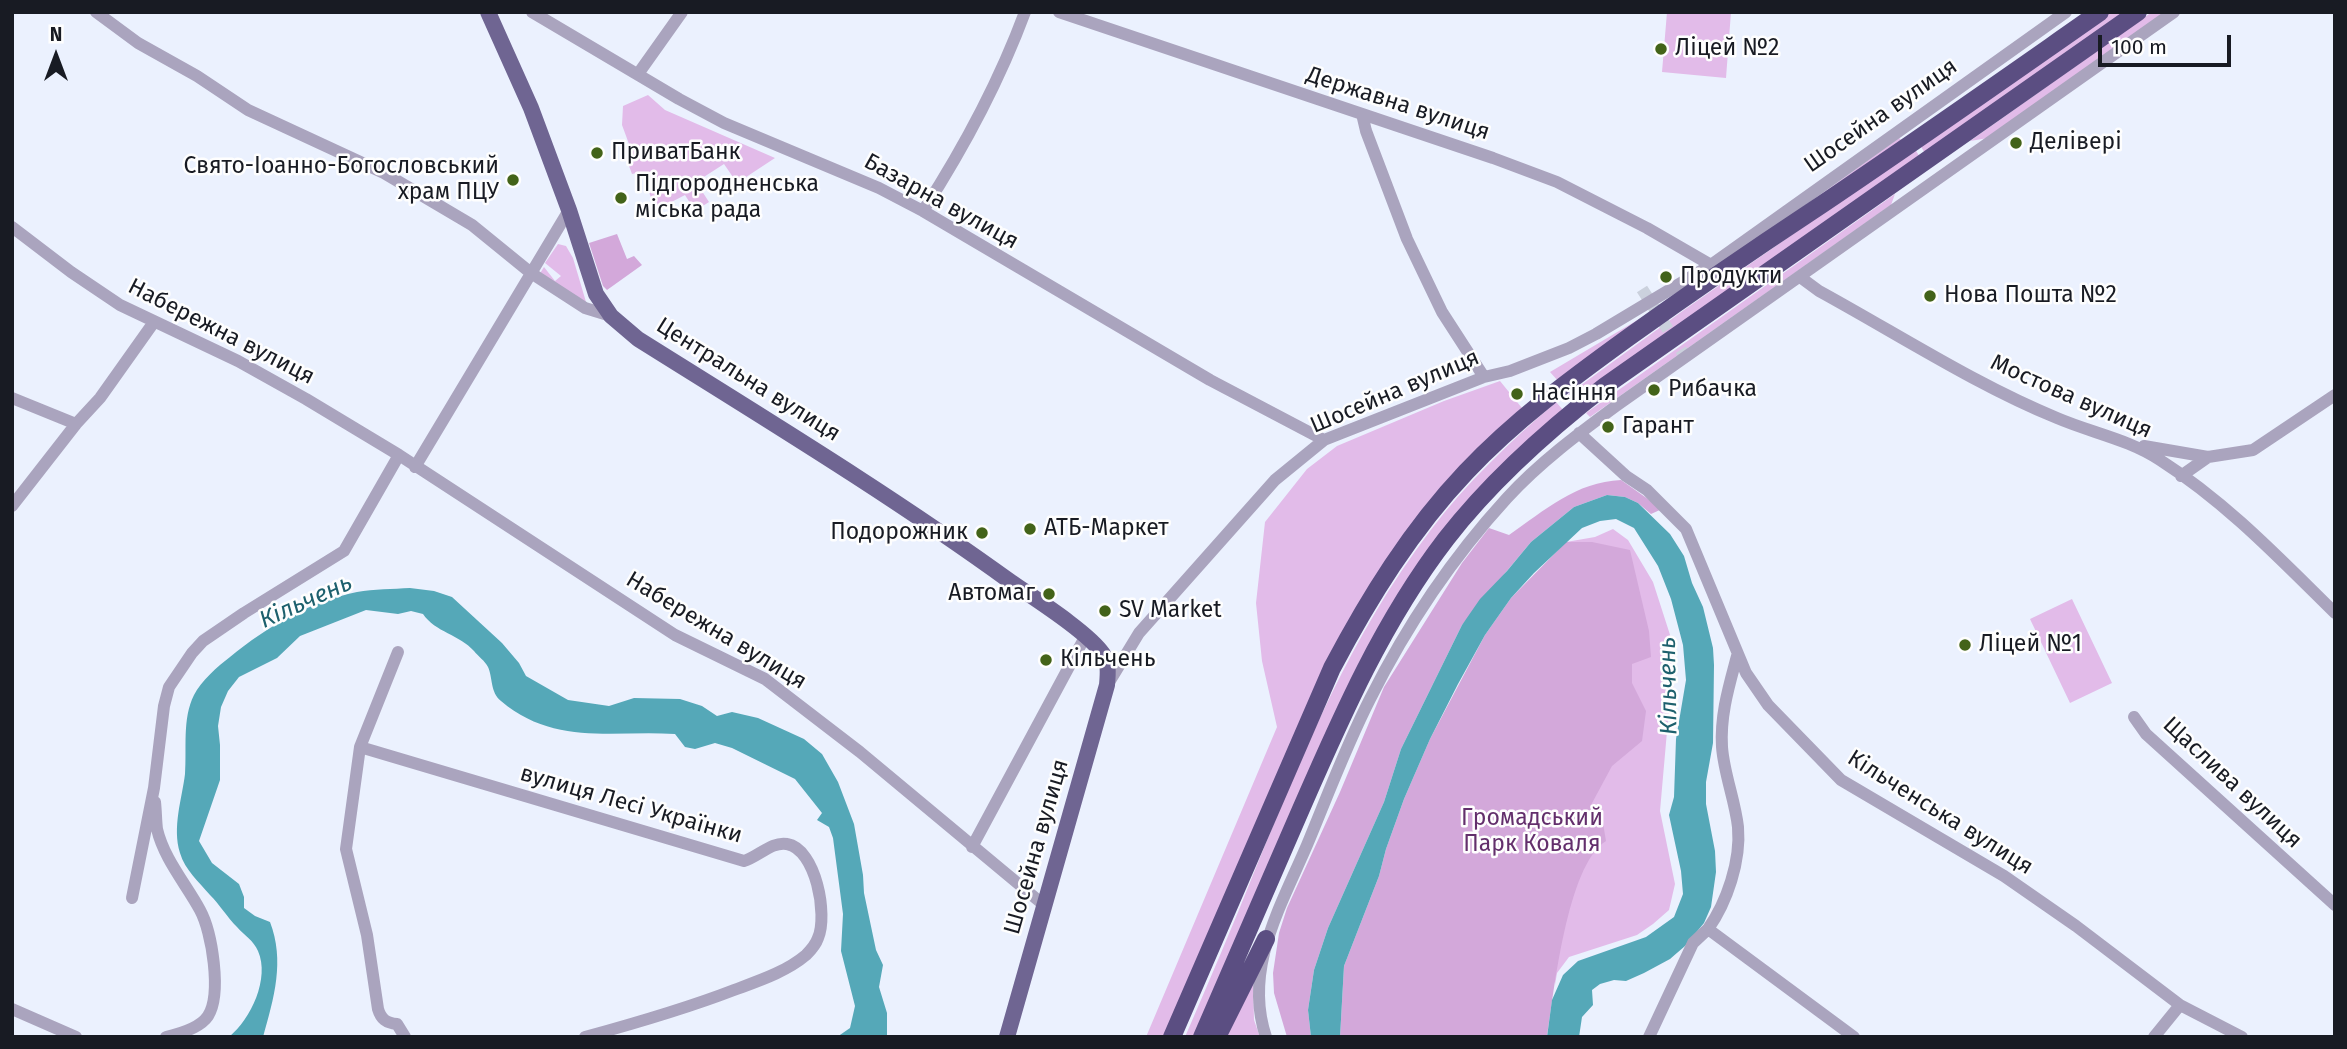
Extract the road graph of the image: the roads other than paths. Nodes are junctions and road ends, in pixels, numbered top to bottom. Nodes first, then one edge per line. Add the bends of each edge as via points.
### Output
1 (96, 12) edge
2 (488, 12) edge
3 (532, 12) edge
4 (682, 12) edge
5 (1026, 12) edge
6 (1059, 12) edge
7 (2066, 12) edge
8 (2100, 12) edge
9 (2138, 12) edge
10 (2174, 12) edge
11 (638, 75) junction
12 (1362, 114) junction
13 (569, 211) junction
14 (923, 211) junction
15 (12, 227) edge
16 (1711, 265) junction
17 (531, 273) junction
18 (1800, 277) junction
19 (611, 316) junction
20 (154, 322) junction
21 (1484, 377) junction
22 (2335, 395) edge
23 (12, 398) edge
24 (76, 424) junction
25 (1579, 433) junction
26 (1324, 440) junction
27 (2131, 443) junction
28 (399, 455) junction
29 (2208, 457) junction
30 (415, 467) junction
31 (2181, 476) junction
32 (12, 506) edge
33 (2335, 613) edge
34 (1085, 637) junction
35 (398, 652) dead end
36 (1737, 656) junction
37 (1107, 685) junction
38 (2134, 717) dead end
39 (360, 747) junction
40 (154, 788) junction
41 (972, 847) junction
42 (132, 898) dead end
43 (2335, 905) edge
44 (1045, 906) junction
45 (1708, 929) junction
46 (1266, 939) junction
47 (2180, 1005) junction
48 (12, 1009) edge
49 (76, 1037) edge
50 (166, 1037) edge
51 (405, 1037) edge
52 (585, 1037) edge
53 (1007, 1037) edge
54 (1172, 1037) edge
55 (1202, 1037) edge
56 (1217, 1037) edge
57 (1266, 1037) edge
58 (1649, 1037) edge
59 (1854, 1037) edge
60 (2154, 1037) edge
61 (2242, 1037) edge

1 - 17 street via 248,110 384,173 472,225
2 - 13 main road, Центральна вулиця via 531,108
3 - 11 street, Базарна вулиця
4 - 11 street
5 - 14 street via 974,124
6 - 12 street, Державна вулиця
7 - 16 street, Шосейна вулиця
8 - 54 highway via 1602,356 1534,407 1466,472 1401,553 1337,657
9 - 55 highway via 1605,386 1541,439 1468,512 1399,606 1360,677
10 - 18 street
11 - 14 street, Базарна вулиця via 724,123
12 - 16 street, Державна вулиця via 1557,182
12 - 21 street via 1407,239 1442,312
13 - 17 street
13 - 19 main road, Центральна вулиця via 596,294
14 - 26 street, Базарна вулиця via 1210,380
15 - 20 street, Набережна вулиця via 120,305
16 - 21 street, Шосейна вулиця via 1569,348
17 - 19 street via 585,308
17 - 30 street
18 - 25 street
18 - 27 street, Мостова вулиця via 1991,386 2058,419
19 - 34 main road, Центральна вулиця via 638,339 866,481
20 - 24 street
20 - 28 street, Набережна вулиця via 238,361
21 - 26 street, Шосейна вулиця
22 - 29 street via 2253,450
23 - 24 street
24 - 32 street
25 - 36 street, Кільченська вулиця via 1686,529
25 - 46 street via 1507,498 1415,620 1369,700
26 - 37 street, Шосейна вулиця via 1275,480 1210,550 1139,633
27 - 29 street
27 - 31 street, Мостова вулиця
28 - 30 street, Набережна вулиця
28 - 40 street via 344,551 244,613 191,653 169,687
29 - 31 street
30 - 41 street, Набережна вулиця via 676,635 765,679
31 - 33 street, Мостова вулиця via 2252,530
34 - 37 main road, Центральна вулиця via 1102,653 1108,668
34 - 41 street
35 - 39 street
36 - 45 street via 1722,726 1738,829 1737,851 1727,894
36 - 47 street, Кільченська вулиця via 1768,705 1841,780 2004,876
37 - 44 main road, Шосейна вулиця
38 - 43 street, Щаслива вулиця via 2146,734
39 - 51 street via 346,849 367,935 378,1009
39 - 52 street, вулиця Лесі Українки via 744,861 779,843 804,855 815,874 821,903 820,935 804,956 767,978 683,1010
40 - 42 street
40 - 50 street via 158,830 175,871 201,913 216,984 212,1007 203,1022
41 - 44 street, Набережна вулиця
44 - 53 main road, Шосейна вулиця
45 - 58 street via 1693,943
45 - 59 street
46 - 56 highway
46 - 57 street via 1259,992
47 - 60 street
47 - 61 street, Кільченська вулиця
48 - 49 street

